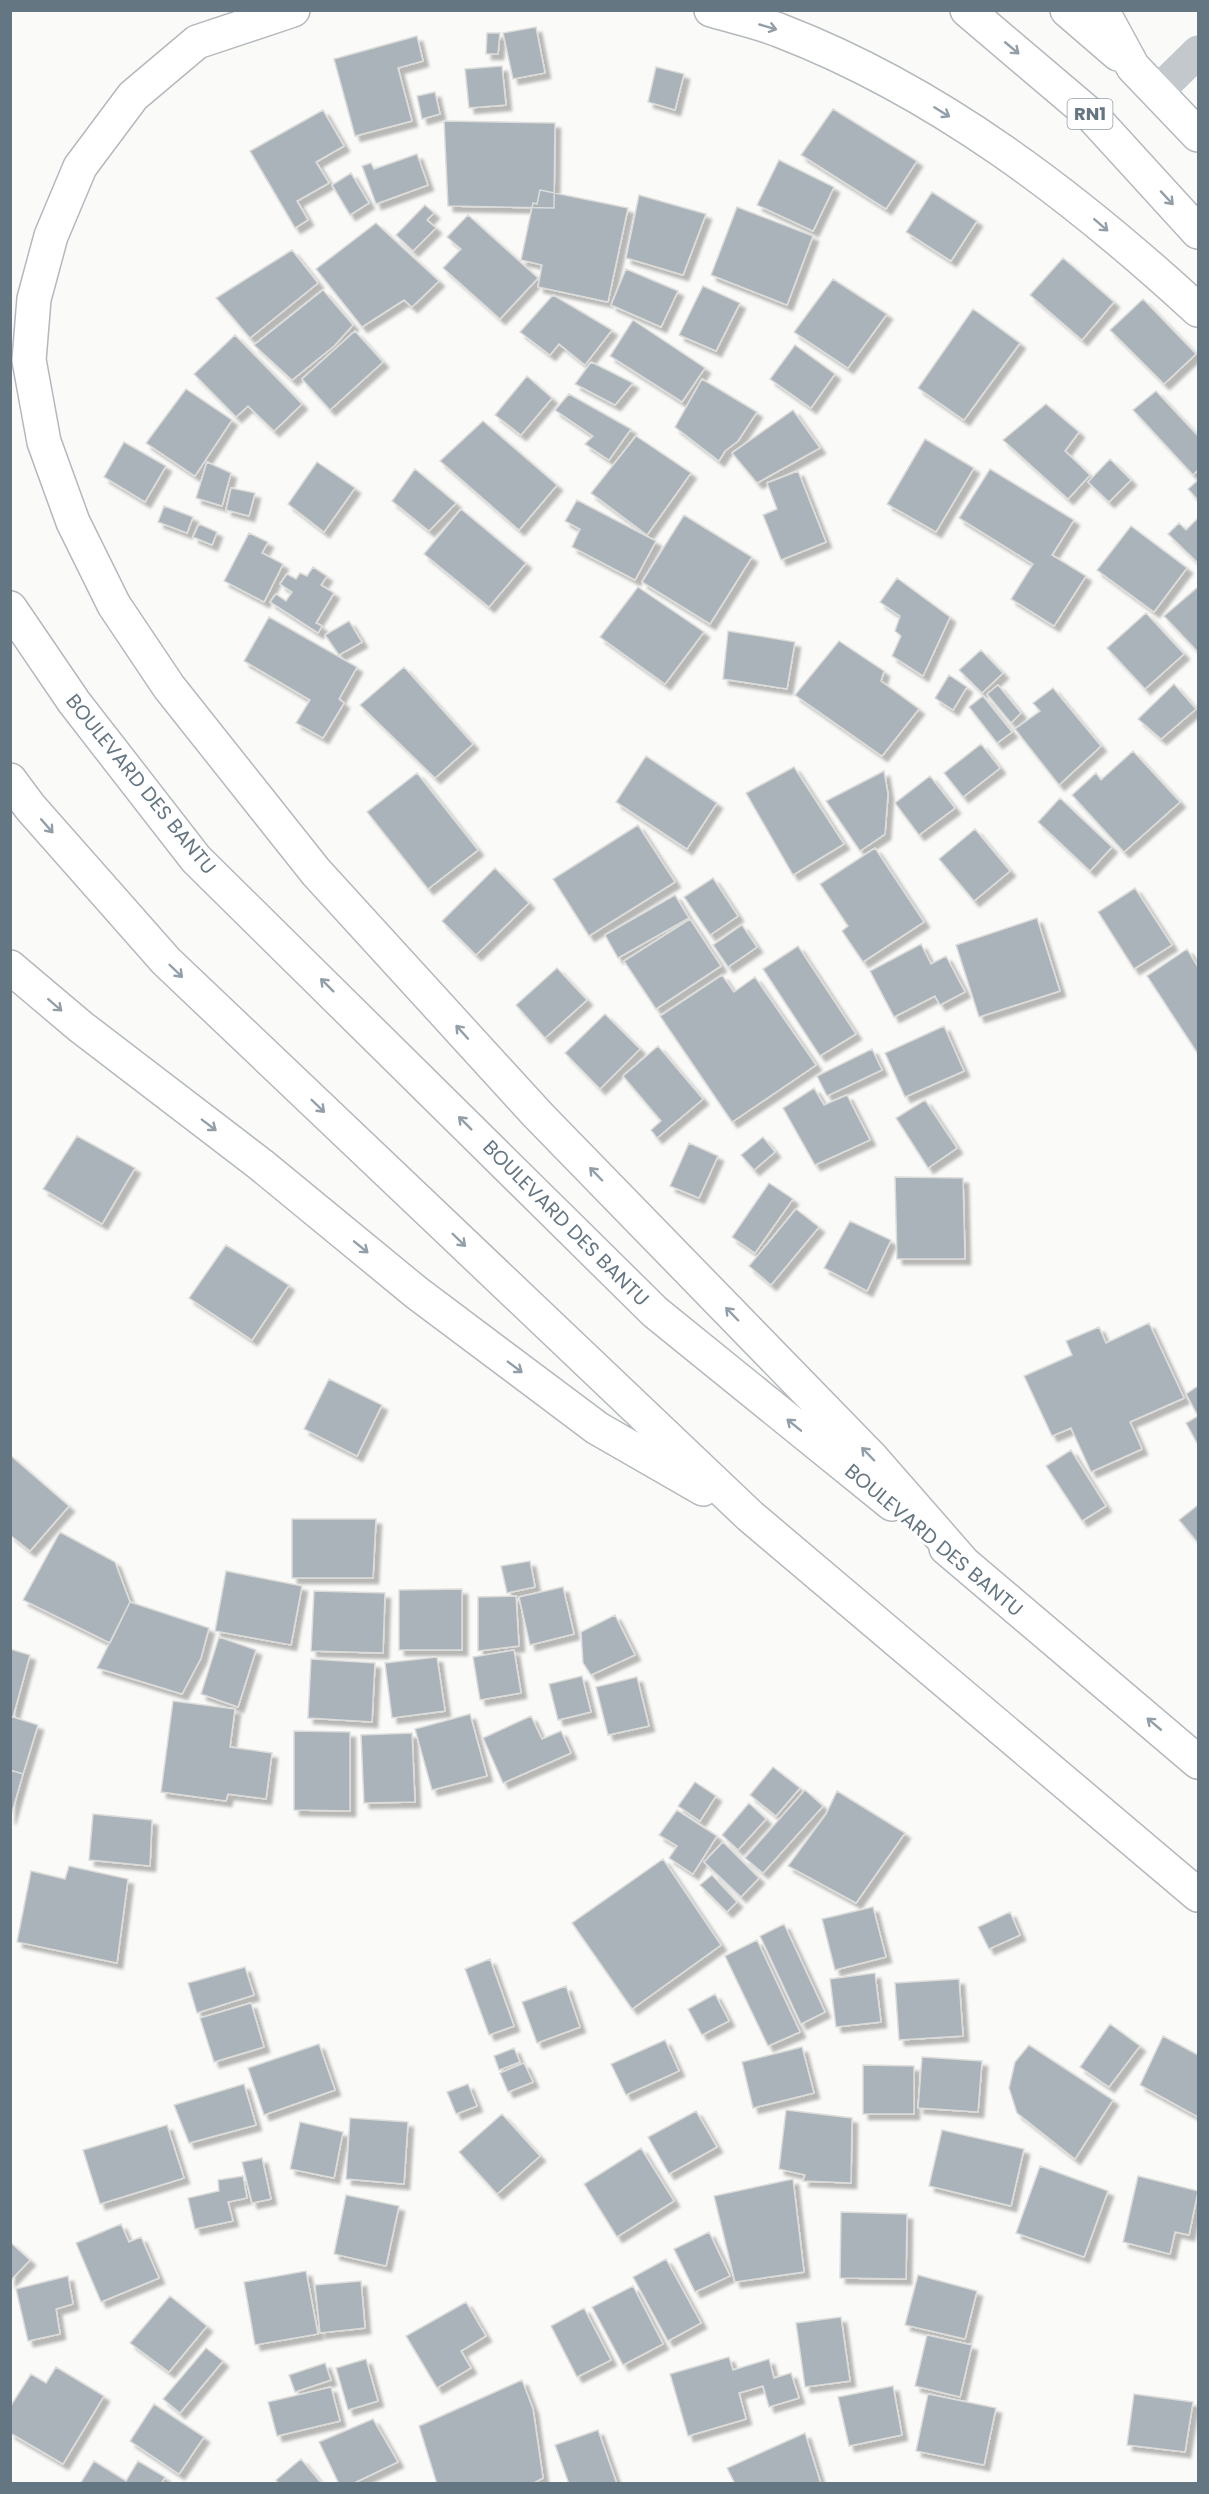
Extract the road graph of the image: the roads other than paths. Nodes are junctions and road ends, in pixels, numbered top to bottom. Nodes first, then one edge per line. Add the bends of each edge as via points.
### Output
1 (293, 10) edge
2 (711, 10) edge
3 (967, 10) edge
4 (1067, 10) edge
5 (1102, 10) edge
6 (1198, 52) edge
7 (1133, 67) junction
8 (1158, 91) junction
9 (1198, 135) edge
10 (1198, 232) edge
11 (1198, 310) edge
12 (10, 608) edge
13 (10, 780) edge
14 (10, 967) edge
15 (750, 1516) junction
16 (962, 1561) junction
17 (1198, 1762) edge
18 (1198, 1895) edge

16 -> 1 highway via 872,1458 537,1114 316,872 169,687 114,605 73,522 44,442 29,360 34,299 51,236 80,167 133,96 197,42
2 -> 11 highway via 780,30 888,78 986,139 1092,217
3 -> 10 highway, RN1 via 1093,117
4 - 7 highway
5 - 7 highway
6 - 8 street
7 - 8 highway
8 - 9 highway
16 -> 12 highway, BOULEVARD DES BANTU via 656,1312 196,859 74,702
13 -> 15 highway via 166,961
14 -> 15 highway via 417,1293 597,1428
15 - 18 highway
17 -> 16 highway, BOULEVARD DES BANTU

